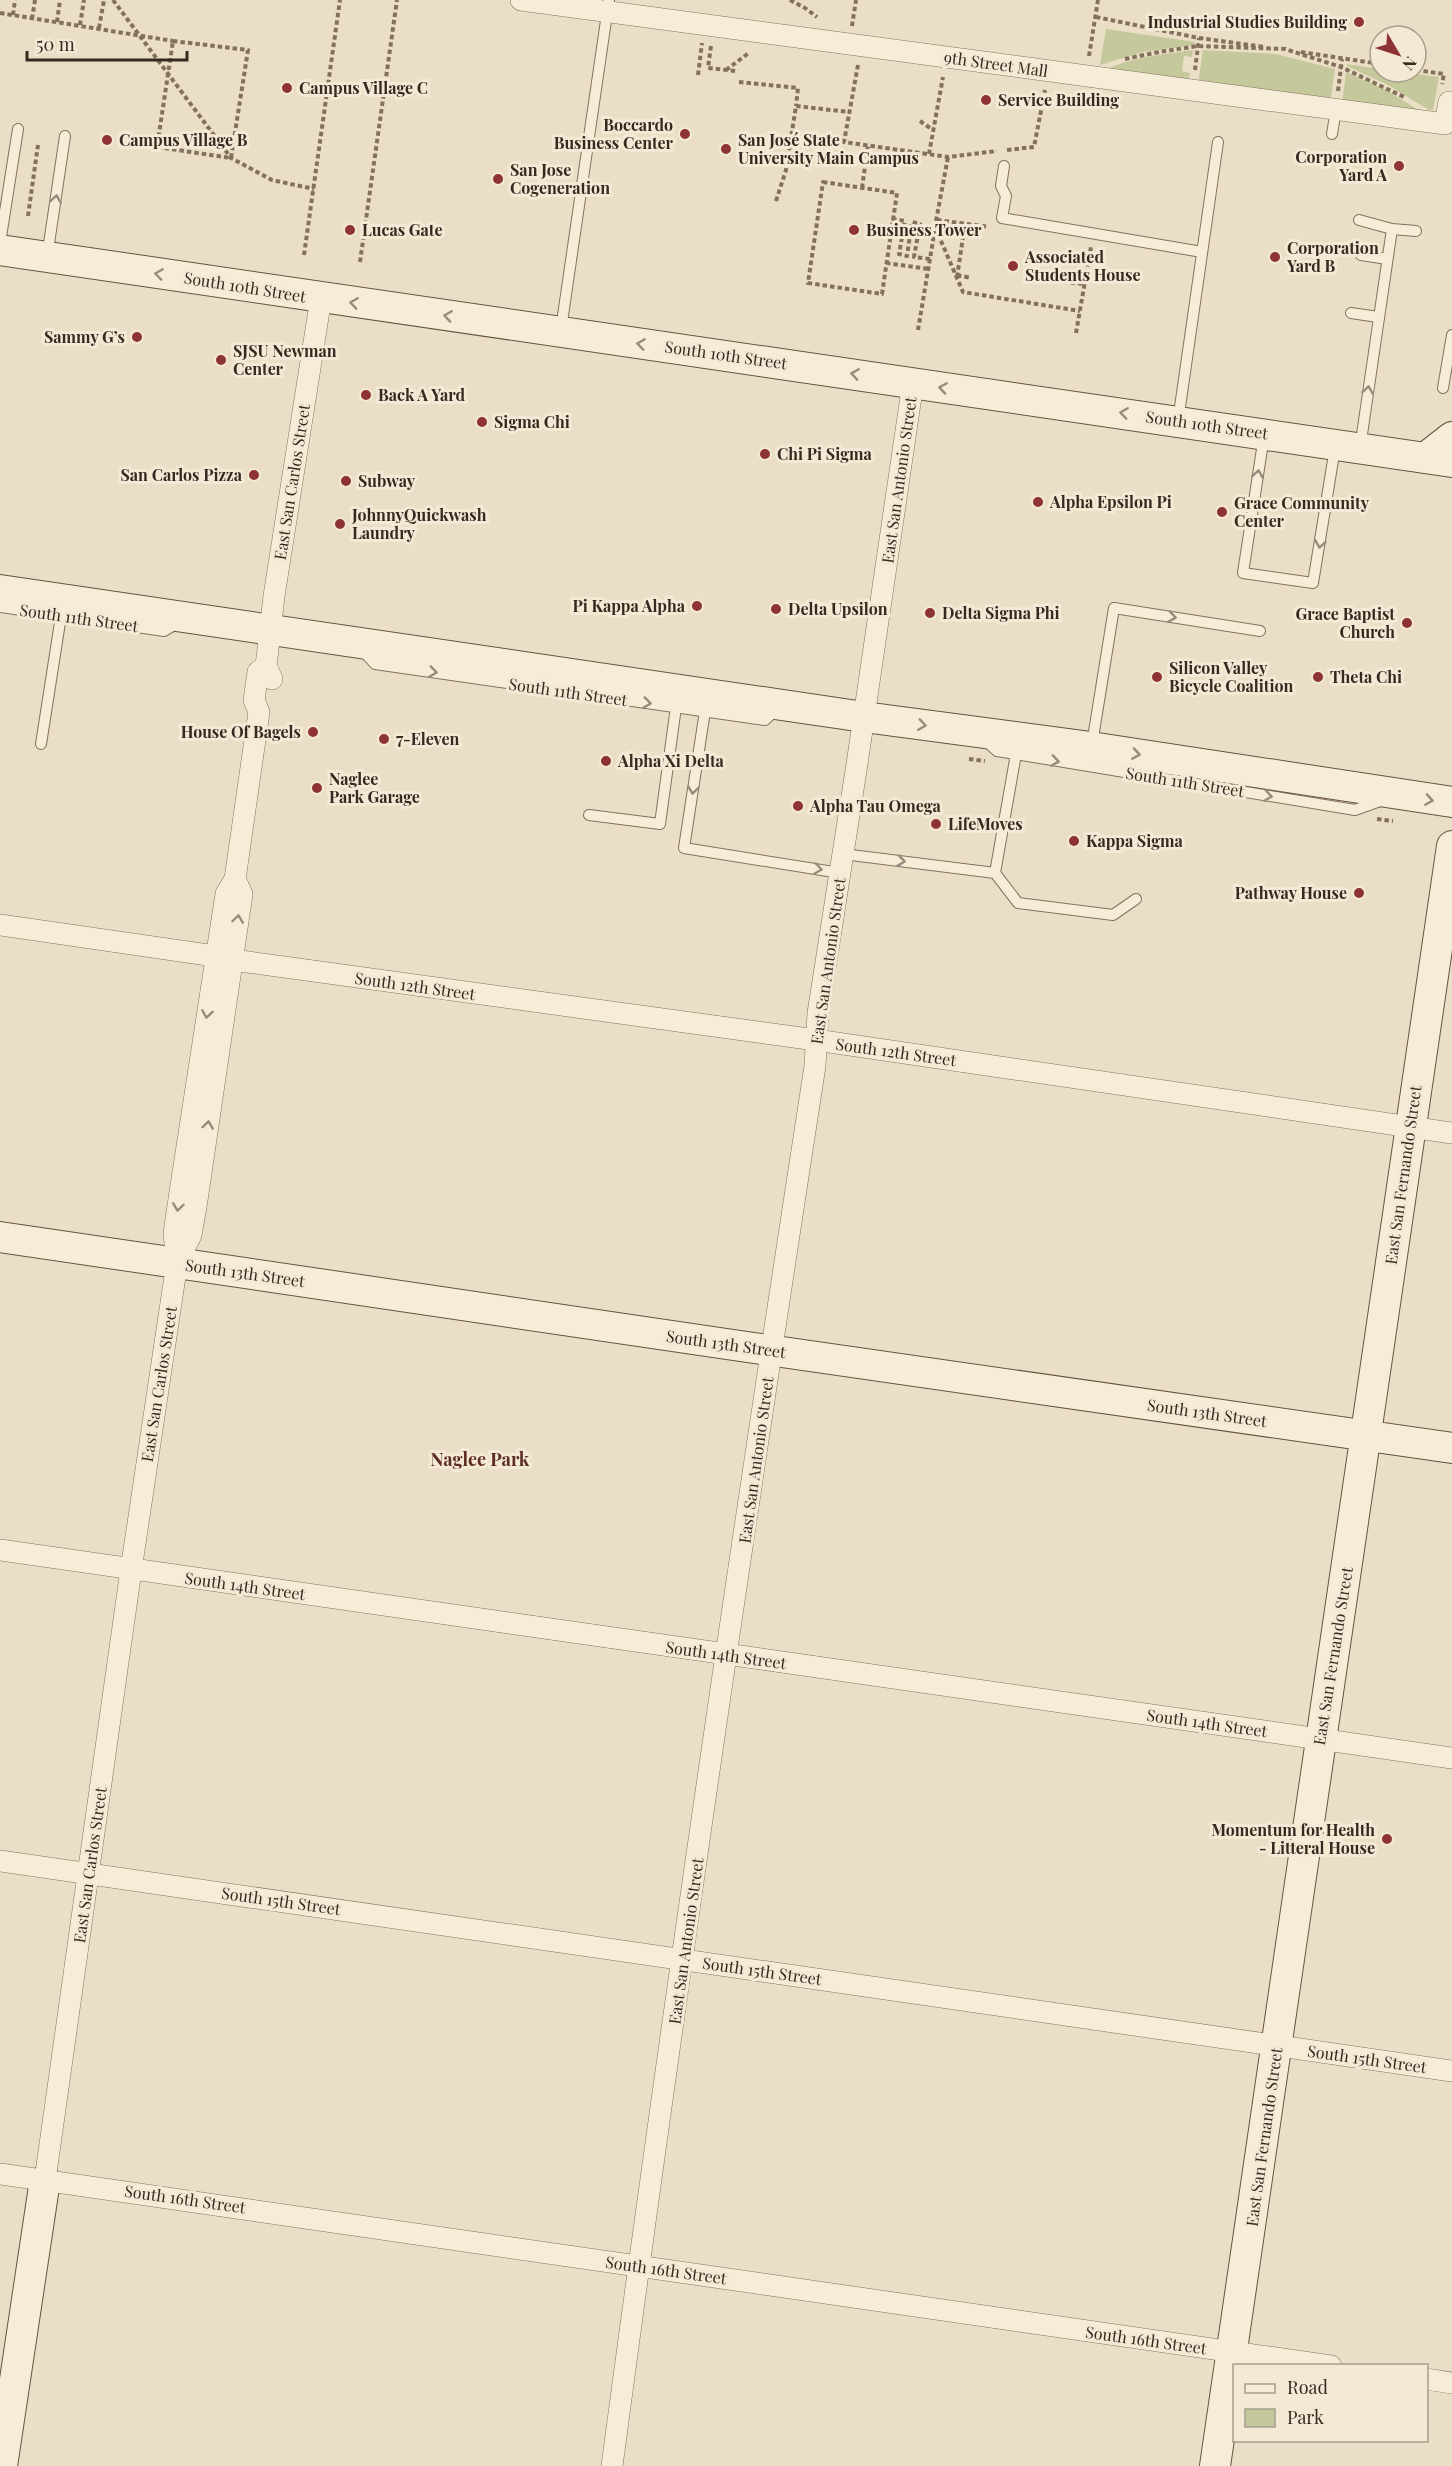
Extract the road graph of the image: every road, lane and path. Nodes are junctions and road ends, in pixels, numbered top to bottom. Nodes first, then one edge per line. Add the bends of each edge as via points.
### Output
1 (15, 0) edge
2 (35, 0) edge
3 (60, 0) edge
4 (84, 0) edge
5 (104, 0) edge
6 (113, 0) edge
7 (340, 0) edge
8 (397, 0) edge
9 (521, 0) edge
10 (1098, 0) edge
11 (608, 6) edge
12 (0, 13) edge
13 (12, 15) junction
14 (1096, 17) junction
15 (32, 19) junction
16 (57, 22) junction
17 (80, 25) junction
18 (99, 28) junction
19 (140, 35) junction
20 (1199, 38) junction
21 (173, 41) junction
22 (1198, 46) junction
23 (1285, 50) junction
24 (760, 53) dead end
25 (859, 57) junction
26 (946, 58) junction
27 (1342, 59) junction
28 (1368, 62) edge
29 (847, 66) dead end
30 (1341, 67) junction
31 (708, 68) dead end
32 (726, 70) junction
33 (736, 71) dead end
34 (1049, 71) junction
35 (1428, 72) edge
36 (168, 74) junction
37 (1444, 74) dead end
38 (1086, 76) junction
39 (739, 82) dead end
40 (1192, 90) junction
41 (1412, 102) dead end
42 (1452, 102) edge
43 (796, 106) junction
44 (1336, 110) junction
45 (849, 112) junction
46 (920, 121) dead end
47 (18, 129) dead end
48 (933, 130) junction
49 (1332, 134) dead end
50 (65, 136) dead end
51 (1218, 142) dead end
52 (38, 145) dead end
53 (868, 145) junction
54 (929, 154) junction
55 (948, 157) junction
56 (231, 158) junction
57 (1004, 166) dead end
58 (862, 188) junction
59 (314, 189) junction
60 (776, 201) dead end
61 (28, 216) dead end
62 (892, 219) junction
63 (1359, 220) dead end
64 (965, 224) dead end
65 (935, 227) junction
66 (1392, 229) junction
67 (1416, 231) dead end
68 (1092, 242) dead end
69 (0, 243) edge
70 (0, 250) edge
71 (1202, 252) junction
72 (304, 255) dead end
73 (1361, 255) dead end
74 (47, 257) junction
75 (930, 259) junction
76 (1387, 259) junction
77 (360, 262) dead end
78 (886, 263) junction
79 (928, 269) junction
80 (957, 277) junction
81 (970, 278) dead end
82 (1048, 280) dead end
83 (1085, 284) junction
84 (321, 298) junction
85 (1080, 311) junction
86 (1351, 313) dead end
87 (1378, 317) junction
88 (918, 330) dead end
89 (561, 333) junction
90 (1076, 333) dead end
91 (1452, 334) edge
92 (913, 383) junction
93 (1443, 388) dead end
94 (1178, 421) junction
95 (1265, 434) junction
96 (1452, 437) edge
97 (1348, 446) junction
98 (1438, 460) edge
99 (0, 590) edge
100 (0, 607) edge
101 (61, 616) junction
102 (190, 617) junction
103 (270, 629) junction
104 (1260, 631) dead end
105 (355, 642) junction
106 (783, 704) junction
107 (676, 707) junction
108 (705, 711) junction
109 (864, 717) junction
110 (977, 733) junction
111 (41, 744) dead end
112 (1091, 747) junction
113 (1016, 754) junction
114 (1397, 795) junction
115 (1452, 802) edge
116 (589, 815) dead end
117 (1452, 846) edge
118 (842, 863) junction
119 (995, 873) junction
120 (1136, 899) dead end
121 (0, 925) edge
122 (224, 958) junction
123 (816, 1040) junction
124 (1410, 1127) junction
125 (1452, 1133) edge
126 (0, 1237) edge
127 (177, 1263) junction
128 (771, 1351) junction
129 (1366, 1436) junction
130 (1452, 1448) edge
131 (0, 1550) edge
132 (131, 1570) junction
133 (727, 1656) junction
134 (1321, 1739) junction
135 (1452, 1758) edge
136 (0, 1861) edge
137 (90, 1874) junction
138 (683, 1959) junction
139 (1278, 2046) junction
140 (1452, 2071) edge
141 (0, 2174) edge
142 (45, 2180) junction
143 (638, 2266) junction
144 (1232, 2353) junction
145 (1316, 2364) edge
146 (1428, 2379) edge
147 (1452, 2383) edge
148 (2, 2466) edge
149 (612, 2466) edge
150 (1215, 2466) edge

1 - 13 path
2 - 15 path
3 - 16 path
4 - 17 path
5 - 18 path
6 - 19 path
7 - 59 path
8 - 77 path
9 - 11 street, 9th Street Mall
10 - 14 path
11 - 25 street, 9th Street Mall
11 - 89 lane
12 - 13 path
13 - 15 path
14 - 20 path
14 - 38 path
15 - 16 path
16 - 17 path
17 - 18 path
18 - 19 path
19 - 21 path
19 - 36 path
20 - 22 path
20 - 23 path
21 - 36 path
21 - 56 path via 248,50
22 - 23 path
22 - 38 path via 1131,58
22 - 40 path
23 - 27 path
23 - 30 path
24 - 32 path via 749,52
25 - 26 street, 9th Street Mall
25 - 29 path
25 - 45 path
26 - 34 street, 9th Street Mall
26 - 48 path
27 - 28 path
27 - 30 path
30 - 41 path
30 - 44 path
31 - 32 path
32 - 33 path
34 - 38 street, 9th Street Mall
34 - 55 path via 1034,147
35 - 37 path
36 - 56 path
36 - 56 path via 157,147
38 - 40 street, 9th Street Mall
39 - 43 path via 798,88
40 - 44 street, 9th Street Mall
42 - 44 street, 9th Street Mall via 1445,124
43 - 45 path
43 - 60 path via 786,170
44 - 49 lane
45 - 53 path via 844,142
46 - 48 path
47 - 69 lane
48 - 54 path
74 -> 50 lane
51 - 71 lane
52 - 61 path
53 - 54 path
53 - 58 path
54 - 55 path
55 - 65 path
56 - 59 path via 272,180
57 - 71 lane via 1001,186 1006,196 1002,218
58 - 62 path via 897,192
58 - 78 path via 823,182 808,283 882,294
59 - 72 path
62 - 75 path via 905,221 899,254 907,256 912,222 920,224 914,257
62 - 78 path
63 - 66 lane
64 - 80 path
65 - 75 path
65 - 80 path
66 - 67 lane
66 - 76 lane
68 - 83 path
70 - 74 street, South 10th Street
71 - 94 lane
73 - 76 lane
84 -> 74 street, South 10th Street
75 - 79 path
76 - 87 lane
78 - 79 path
79 - 88 path
80 - 81 path
80 - 85 path via 963,292
82 - 83 path
83 - 85 path
89 -> 84 street, South 10th Street
84 - 103 street, East San Carlos Street
85 - 90 path
86 - 87 lane
97 -> 87 lane
92 -> 89 street, South 10th Street
91 - 93 lane
94 -> 92 street, South 10th Street
92 - 109 street, East San Antonio Street
94 - 95 street, South 10th Street
95 - 97 street, South 10th Street
97 -> 95 lane via 1313,583 1243,573
96 - 98 street
97 - 98 street, South 10th Street
99 - 102 street, South 11th Street
100 - 101 lane, South 11th Street
101 - 102 lane, South 11th Street via 164,631
101 - 111 lane
102 - 103 street, South 11th Street
103 - 105 street, South 11th Street
103 - 122 street, East San Carlos Street via 266,666 258,672 254,700 259,712 235,879 242,894
112 -> 104 lane via 1114,608
105 - 106 street, South 11th Street
105 -> 107 lane, South 11th Street via 375,664
106 - 108 lane, South 11th Street via 765,720
106 - 109 street, South 11th Street
107 - 108 lane, South 11th Street
107 - 116 lane via 660,824
108 -> 118 lane via 684,848
109 -> 110 street, South 11th Street
109 - 118 street, East San Antonio Street
110 - 112 street, South 11th Street
110 - 113 lane, South 11th Street via 997,751
112 -> 114 street, South 11th Street
113 -> 114 lane, South 11th Street via 1355,810
113 - 119 lane
114 -> 115 street, South 11th Street
117 - 124 street, East San Fernando Street
118 -> 119 lane
118 - 123 street, East San Antonio Street
119 - 120 lane via 1018,903 1113,915
121 - 122 street, South 12th Street
122 - 123 street, South 12th Street
122 - 127 street, East San Carlos Street via 191,1235
123 - 124 street, South 12th Street
123 - 128 street, East San Antonio Street
124 - 125 street, South 12th Street
124 - 129 street, East San Fernando Street
126 - 127 street, South 13th Street
127 - 128 street, South 13th Street
127 - 132 street, East San Carlos Street
128 - 129 street, South 13th Street
128 - 133 street, East San Antonio Street
129 - 130 street, South 13th Street
129 - 134 street, East San Fernando Street
131 - 132 street, South 14th Street
132 - 133 street, South 14th Street
132 - 137 street, East San Carlos Street
133 - 134 street, South 14th Street
133 - 138 street, East San Antonio Street
134 - 135 street, South 14th Street
134 - 139 street, East San Fernando Street
136 - 137 street, South 15th Street
137 - 138 street, South 15th Street
137 - 142 street, East San Carlos Street
138 - 139 street, South 15th Street
138 - 143 street, East San Antonio Street
139 - 140 street, South 15th Street
139 - 144 street, East San Fernando Street
141 - 142 street, South 16th Street
142 - 143 street, South 16th Street
142 - 148 street, East San Carlos Street
143 - 144 street, South 16th Street
143 - 149 street, East San Antonio Street
144 - 145 street, South 16th Street
144 - 150 street, East San Fernando Street
146 - 147 street

